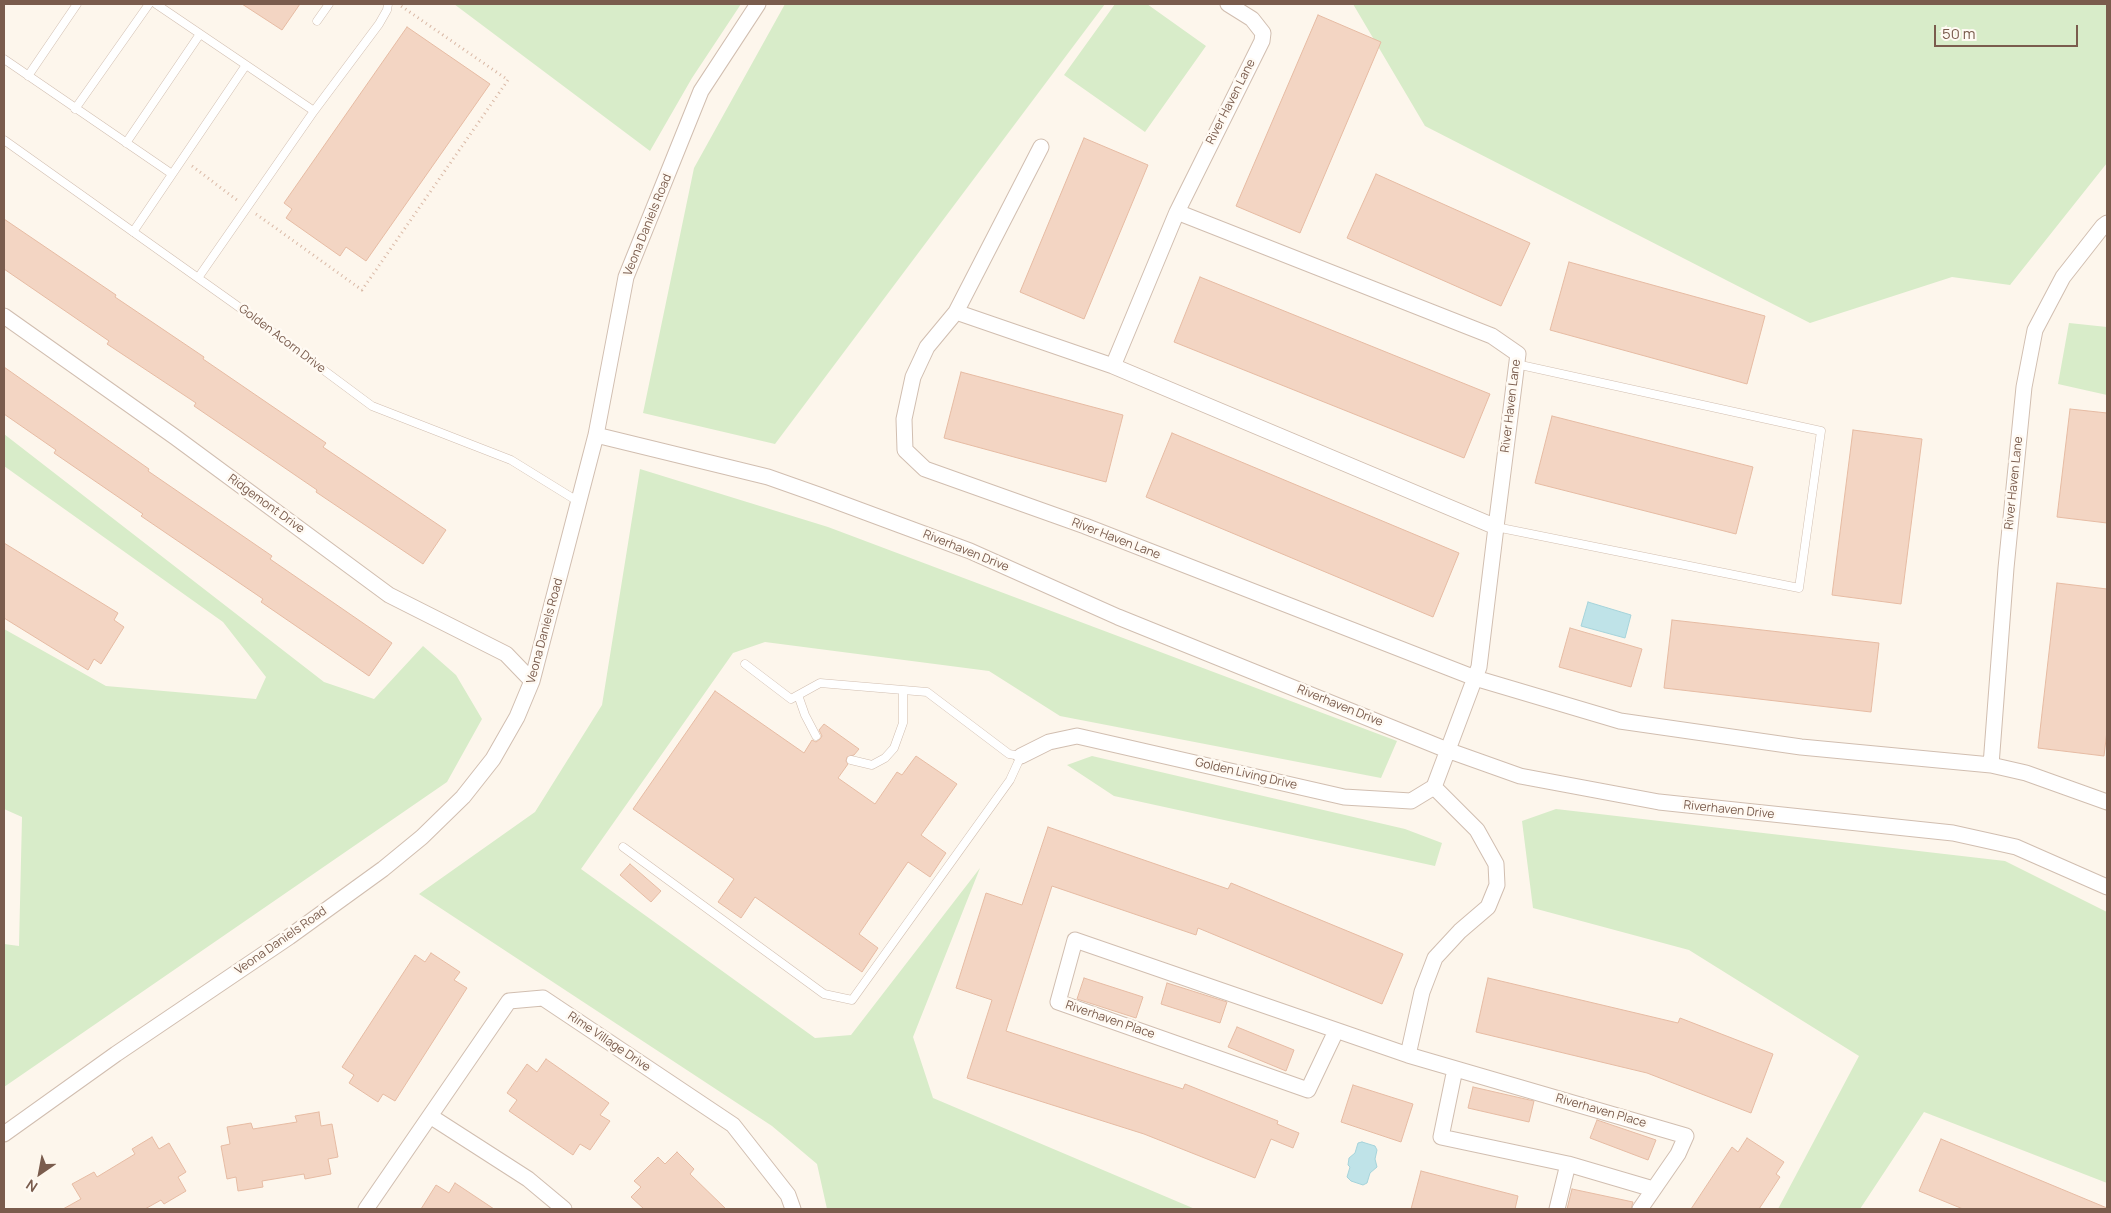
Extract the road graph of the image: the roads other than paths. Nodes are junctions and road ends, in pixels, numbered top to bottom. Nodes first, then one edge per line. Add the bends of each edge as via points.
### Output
1 (77, 4) edge
2 (149, 4) edge
3 (156, 4) edge
4 (329, 4) edge
5 (388, 4) edge
6 (758, 4) edge
7 (1228, 4) edge
8 (317, 21) dead end
9 (200, 34) junction
10 (4, 59) edge
11 (246, 65) junction
12 (28, 76) junction
13 (76, 108) junction
14 (314, 111) junction
15 (4, 140) edge
16 (126, 143) junction
17 (1040, 147) dead end
18 (172, 174) junction
19 (1177, 212) junction
20 (2107, 223) edge
21 (133, 232) junction
22 (198, 278) junction
23 (956, 312) junction
24 (4, 316) edge
25 (1516, 364) junction
26 (1113, 366) junction
27 (596, 435) junction
28 (579, 502) junction
29 (1496, 527) junction
30 (744, 664) dead end
31 (1475, 678) junction
32 (532, 682) junction
33 (903, 690) junction
34 (798, 695) junction
35 (816, 736) dead end
36 (1447, 750) junction
37 (1021, 756) junction
38 (851, 760) dead end
39 (1990, 765) junction
40 (1434, 787) junction
41 (2107, 802) edge
42 (623, 846) dead end
43 (2107, 887) edge
44 (1336, 1031) junction
45 (1408, 1055) junction
46 (1455, 1069) junction
47 (430, 1116) junction
48 (4, 1134) edge
49 (1568, 1164) junction
50 (1653, 1189) junction
51 (366, 1209) edge
52 (564, 1209) edge
53 (793, 1209) edge
54 (1557, 1209) edge
55 (1640, 1209) edge

1 - 12 lane
2 - 13 lane
3 - 9 lane
4 - 8 lane
5 - 14 lane via 379,24
6 - 27 street, Veona Daniels Road via 701,91 626,278
7 - 19 street, River Haven Lane via 1252,19 1263,33 1262,41
9 - 11 lane
9 - 16 lane
10 - 12 lane
11 - 14 lane
11 - 18 lane
12 - 13 lane
13 - 16 lane
14 - 22 lane
15 - 21 lane, Golden Acorn Drive
16 - 18 lane
17 - 23 street, River Haven Lane
18 - 21 lane
19 - 25 street, River Haven Lane via 1492,336 1518,354
19 - 26 street, River Haven Lane
20 - 39 street, River Haven Lane via 2064,277 2035,330 2024,387
21 - 22 lane, Golden Acorn Drive
22 - 28 lane, Golden Acorn Drive via 372,406 511,460
23 - 26 street
23 - 31 street, River Haven Lane via 927,347 913,377 904,418 905,450 925,469 1085,526
24 - 32 street, Ridgemont Drive via 389,594 506,654
25 - 29 street, River Haven Lane
25 - 29 lane via 1821,431 1798,588
26 - 29 street
27 - 28 street, Veona Daniels Road
27 - 36 street, Riverhaven Drive via 768,477 828,498 970,551 1118,617
28 - 32 street, Veona Daniels Road
29 - 31 street, River Haven Lane
30 - 34 lane via 791,699
31 - 36 street, River Haven Lane
31 - 39 street, River Haven Lane via 1620,721 1801,747
32 - 48 street, Veona Daniels Road via 493,759 463,797 422,837 289,937
33 - 34 lane via 820,683
33 - 37 lane via 927,692 1009,754
33 - 38 lane via 902,722 894,748 872,765
34 - 35 lane
36 - 40 street
36 - 43 street, Riverhaven Drive via 1520,776 1659,802 1953,833 2016,847
37 - 40 street, Golden Living Drive via 1049,742 1078,736 1344,797 1411,801
37 - 42 lane via 1010,780 852,1000 824,994
39 - 41 street, River Haven Lane via 2026,773
40 - 45 street via 1477,830 1496,864 1497,885 1488,907 1435,958 1422,992
44 - 44 street, Riverhaven Place via 1074,940 1058,1002 1308,1090
44 - 45 street, Riverhaven Place
45 - 46 street, Riverhaven Place
46 - 49 street via 1441,1137
46 - 50 street, Riverhaven Place via 1686,1136 1678,1154
47 - 51 street, Rime Village Drive
47 - 52 street via 528,1179
47 - 53 street, Rime Village Drive via 509,1001 543,998 733,1125 788,1195
49 - 50 street
49 - 54 street
50 - 55 street, Riverhaven Place

